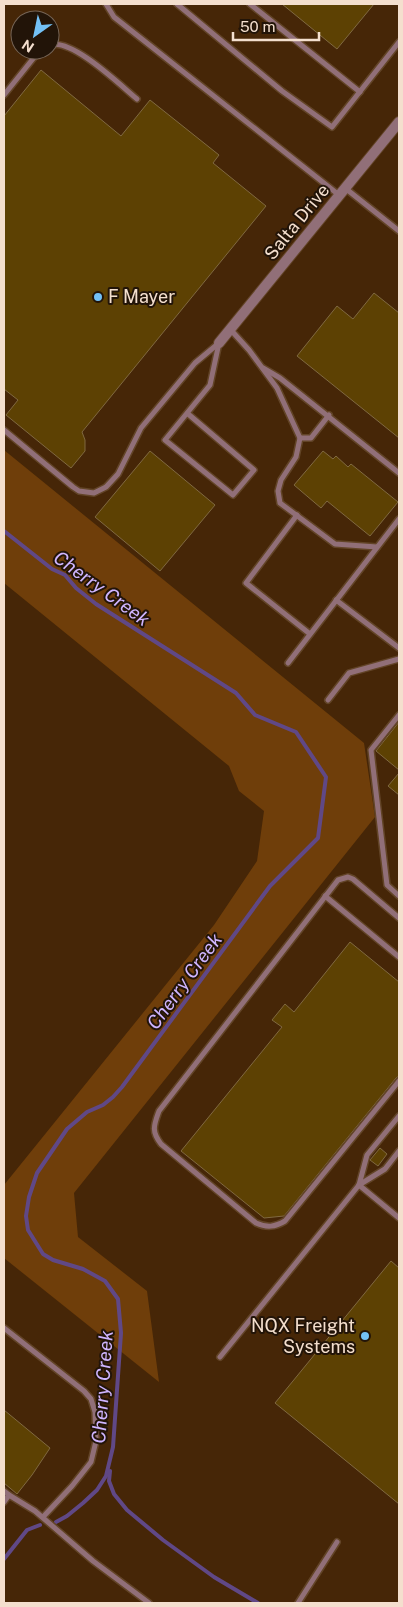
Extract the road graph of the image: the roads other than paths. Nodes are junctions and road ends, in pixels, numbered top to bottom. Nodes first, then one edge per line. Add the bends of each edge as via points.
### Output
1 (106, 4) edge
2 (177, 4) edge
3 (250, 4) edge
4 (399, 42) edge
5 (60, 45) edge
6 (32, 60) edge
7 (360, 92) junction
8 (4, 95) edge
9 (137, 99) dead end
10 (399, 122) edge
11 (343, 192) junction
12 (399, 231) edge
13 (230, 330) junction
14 (219, 343) junction
15 (261, 366) junction
16 (187, 413) junction
17 (329, 415) junction
18 (4, 430) edge
19 (300, 438) junction
20 (399, 472) edge
21 (297, 516) junction
22 (399, 519) edge
23 (377, 548) junction
24 (336, 600) junction
25 (310, 634) junction
26 (399, 648) edge
27 (399, 659) edge
28 (288, 663) dead end
29 (328, 700) dead end
30 (399, 715) edge
31 (325, 896) junction
32 (399, 896) edge
33 (399, 918) edge
34 (399, 957) edge
35 (399, 1082) edge
36 (399, 1116) edge
37 (399, 1151) edge
38 (359, 1185) junction
39 (399, 1218) edge
40 (4, 1328) edge
41 (220, 1357) dead end
42 (4, 1491) edge
43 (9, 1495) junction
44 (4, 1502) edge
45 (43, 1517) junction
46 (337, 1542) dead end
47 (150, 1603) edge
48 (298, 1603) edge

1 - 11 lane via 114,17
2 - 7 lane via 282,91 332,127
3 - 7 lane
4 - 7 lane
5 - 9 lane via 84,56
6 - 8 lane
10 - 11 street, Salta Drive
11 - 12 lane
11 - 13 street, Salta Drive
13 - 14 street, Salta Drive
13 - 15 lane
14 - 16 lane via 210,385
14 - 18 lane via 195,363 141,428 118,474 106,487 94,493 73,487
15 - 17 lane
15 - 19 lane via 277,388
16 - 16 lane via 254,470 233,495 166,440
17 - 19 lane via 311,438
17 - 20 lane
19 - 21 lane via 296,457 278,491 280,503
21 - 23 lane via 335,544
21 - 25 lane via 246,583
22 - 23 lane
23 - 24 lane
24 - 25 lane
24 - 26 lane
25 - 28 lane
27 - 29 lane via 349,673
30 - 32 lane via 371,750 386,885
31 - 33 lane via 338,880 348,877
31 - 34 lane
31 - 35 lane via 159,1111 155,1137 256,1223 276,1226 285,1221
36 - 38 lane via 367,1156
37 - 38 lane via 385,1169
38 - 39 lane
38 - 41 lane
40 - 45 lane via 84,1391 95,1412 96,1441 91,1462
42 - 43 lane
43 - 44 lane
43 - 45 lane
45 - 47 lane via 93,1561
46 - 48 lane

